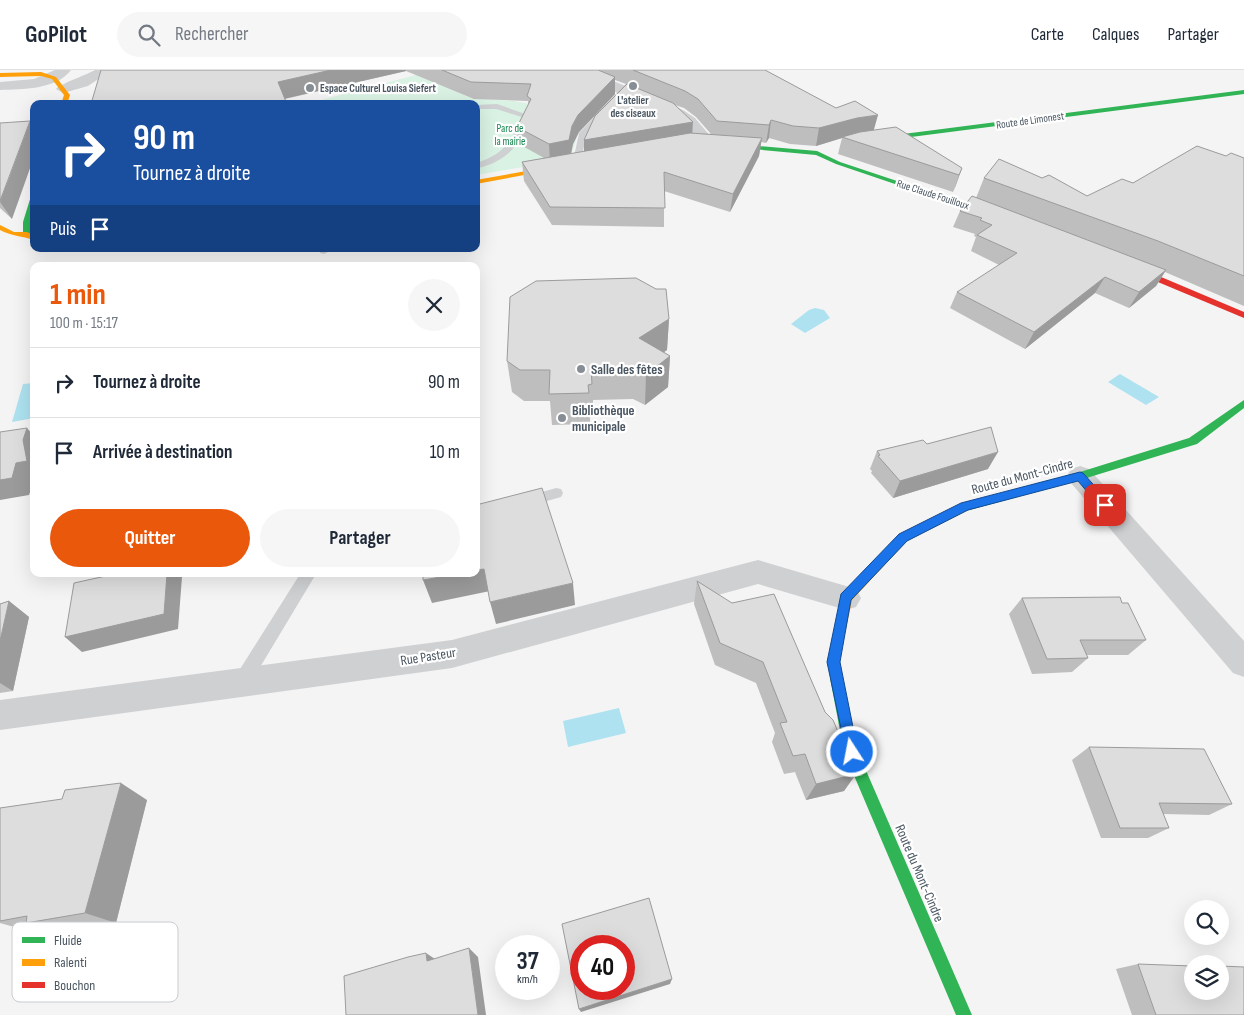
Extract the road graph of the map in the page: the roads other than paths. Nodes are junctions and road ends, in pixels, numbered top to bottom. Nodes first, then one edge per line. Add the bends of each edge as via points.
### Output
1 (105, 70) edge
2 (575, 70) edge
3 (4, 76) edge
4 (60, 79) edge
5 (1244, 92) edge
6 (65, 100) edge
7 (612, 104) edge
8 (480, 106) edge
9 (862, 141) edge
10 (689, 144) edge
11 (708, 144) junction
12 (835, 148) dead end
13 (817, 153) junction
14 (580, 163) joint
15 (480, 165) edge
16 (480, 181) edge
17 (30, 212) edge
18 (1013, 222) edge
19 (0, 227) edge
20 (30, 236) edge
21 (1110, 259) edge
22 (1244, 315) edge
23 (1244, 403) edge
24 (1080, 476) junction
25 (556, 493) dead end
26 (512, 506) edge
27 (306, 577) edge
28 (846, 598) junction
29 (1244, 663) edge
30 (241, 683) junction
31 (0, 715) edge
32 (964, 1015) edge

1 - 4 street via 83,83
2 - 11 street via 623,94 678,113 690,121
3 - 4 street via 36,83
4 - 6 street via 67,95
5 - 9 street, Route de Limonest
7 - 14 lane via 583,133
8 - 15 lane via 497,106 528,116 514,146 492,162
10 - 11 street
11 - 13 street
12 - 13 street
13 - 18 street, Rue Claude Fouilloux
14 - 16 street
17 - 20 street via 27,222
19 - 20 street via 13,234
21 - 22 street
23 - 24 street, Route du Mont-Cindre via 1193,442
24 - 28 street, Route du Mont-Cindre via 965,506 903,538
24 - 29 street
25 - 26 lane
27 - 30 lane
28 - 30 street, Rue Pasteur via 758,572 452,654
28 - 32 street, Route du Mont-Cindre via 833,662 852,752
30 - 31 street, Rue Pasteur

